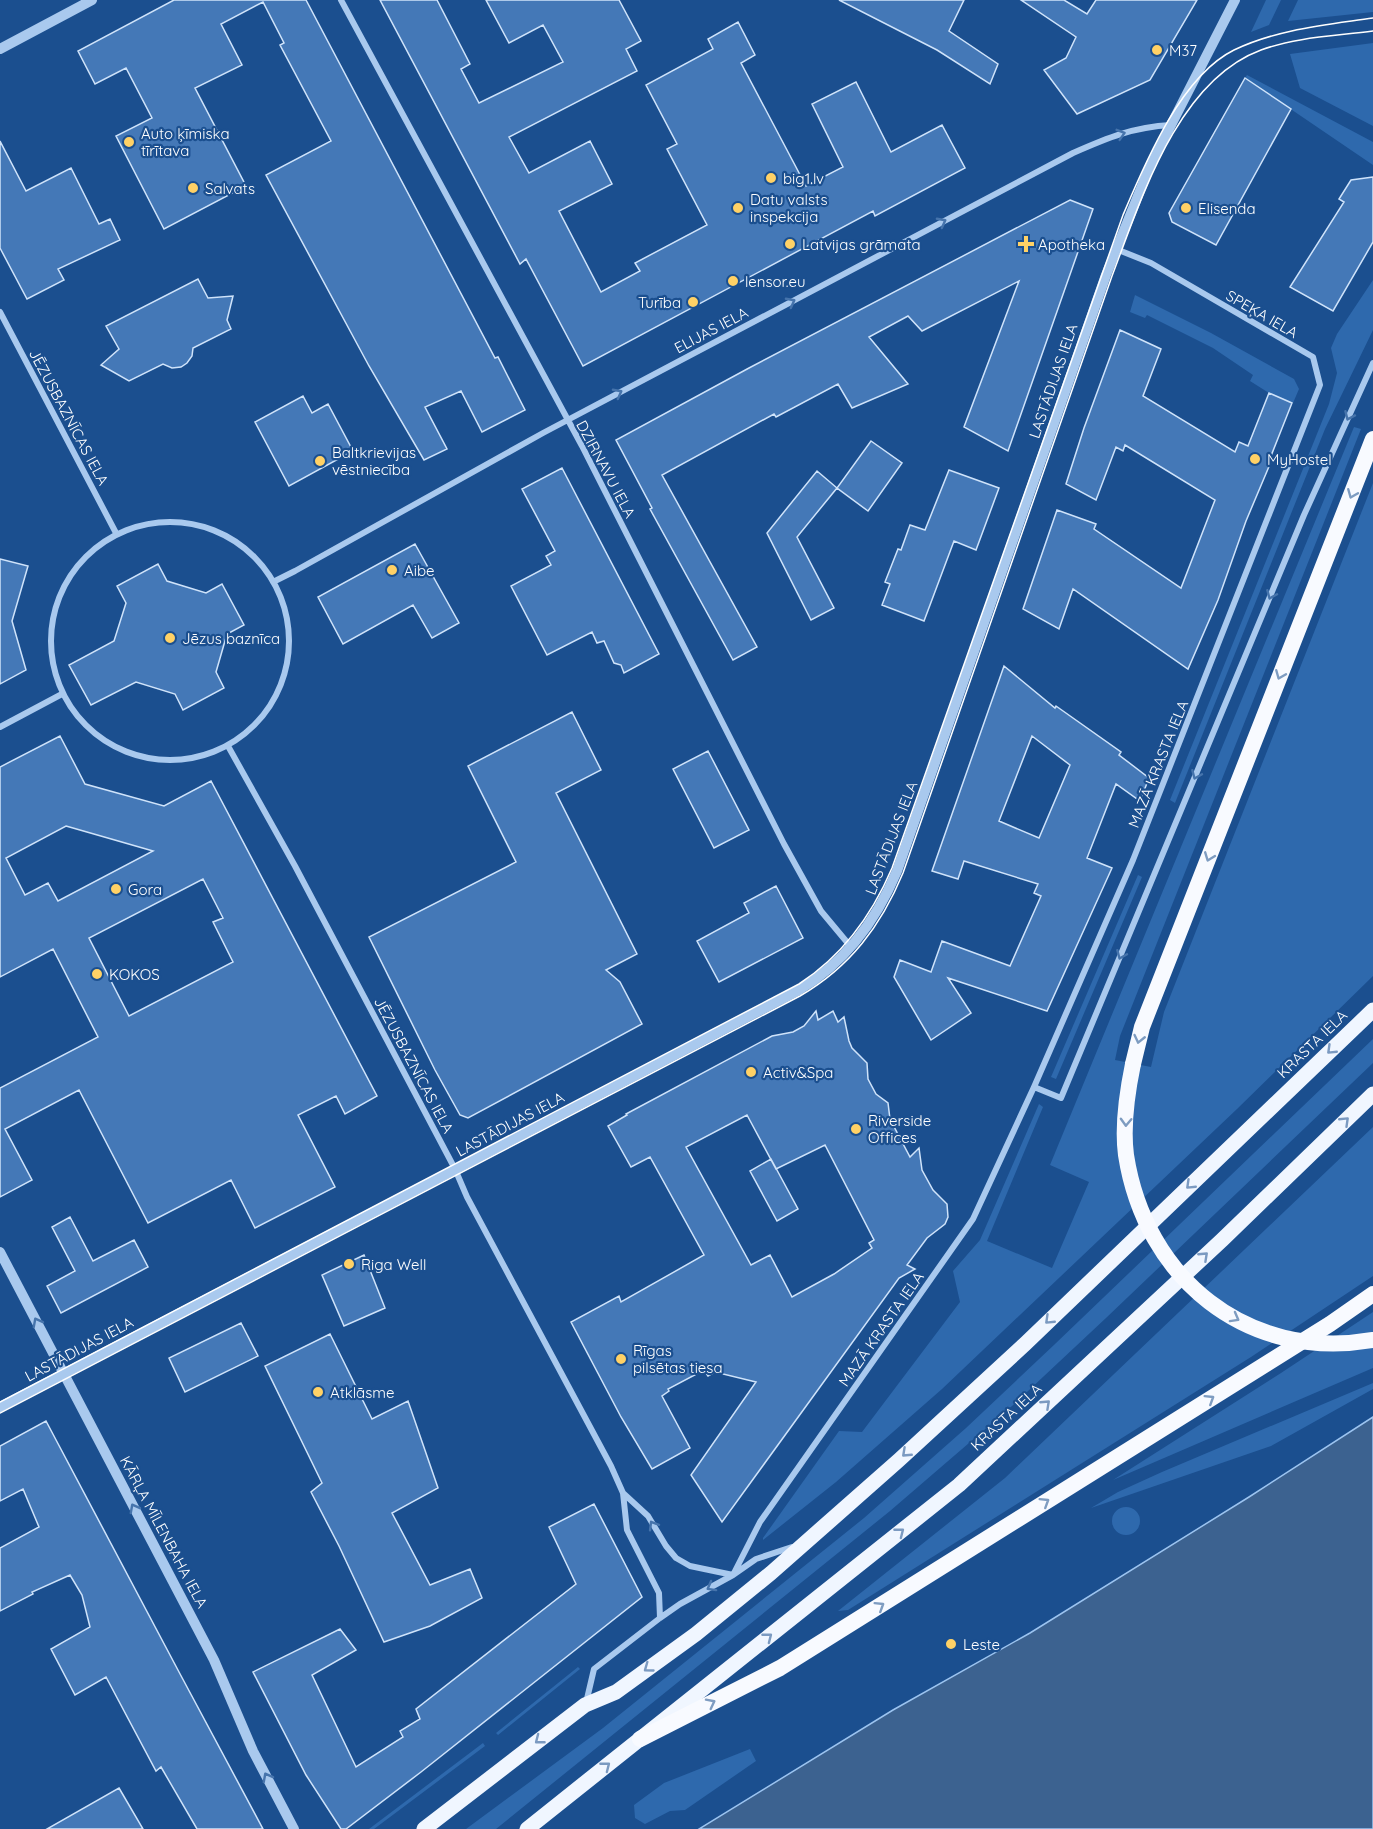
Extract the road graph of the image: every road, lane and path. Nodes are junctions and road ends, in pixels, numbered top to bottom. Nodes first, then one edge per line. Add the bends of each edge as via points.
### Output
1 (92, 0) edge
2 (341, 0) edge
3 (1236, 0) edge
4 (0, 49) edge
5 (1171, 125) junction
6 (1116, 249) junction
7 (0, 312) edge
8 (1373, 363) edge
9 (567, 421) junction
10 (1373, 439) edge
11 (1297, 446) joint
12 (116, 533) junction
13 (273, 582) junction
14 (62, 694) junction
15 (0, 727) edge
16 (228, 746) junction
17 (851, 948) junction
18 (1373, 1010) edge
19 (1034, 1087) junction
20 (1373, 1094) edge
21 (455, 1169) junction
22 (0, 1252) edge
23 (1373, 1294) edge
24 (1373, 1340) edge
25 (65, 1374) junction
26 (0, 1407) edge
27 (623, 1493) junction
28 (801, 1544) junction
29 (733, 1575) junction
30 (660, 1618) junction
31 (585, 1705) junction
32 (640, 1739) junction
33 (294, 1829) edge
34 (424, 1829) edge
35 (526, 1829) edge

1 - 4 street
2 - 9 street, DZIRNAVU IELA
3 - 5 street, LASTĀDIJAS IELA
5 - 6 street, LASTĀDIJAS IELA
9 -> 5 street, ELIJAS IELA via 1072,153 1120,133
6 - 11 street, SPEĶA IELA via 1150,263 1313,357 1320,385
6 - 17 street, LASTĀDIJAS IELA via 897,871 880,907
7 - 12 street, JĒZUSBAZNĪCAS IELA
8 -> 19 street via 1304,515 1061,1098
9 - 13 street, ELIJAS IELA
9 - 17 street, DZIRNAVU IELA via 783,844 821,911
10 -> 24 highway, bridge via 1142,1027 1125,1122 1126,1153 1145,1220 1186,1283 1224,1312 1270,1333 1326,1343
11 - 19 street, MAZĀ KRASTA IELA via 1133,860
12 - 13 street via 151,521 188,521 223,532 253,553
12 - 14 street via 85,555 63,585 51,621 51,658
13 - 16 street via 289,626 289,655 279,691 258,723
14 - 15 street
14 - 16 street via 84,726 116,748 153,760 192,759
16 - 21 street, JĒZUSBAZNĪCAS IELA
17 - 21 street, LASTĀDIJAS IELA via 800,990
18 -> 28 main road, KRASTA IELA via 1025,1344
19 - 29 street, MAZĀ KRASTA IELA via 973,1219 760,1522
32 -> 20 main road, KRASTA IELA via 959,1485
21 - 25 street, LASTĀDIJAS IELA
21 - 27 street, JĒZUSBAZNĪCAS IELA
25 -> 22 street, KĀRĻA MĪLENBAHA IELA
32 -> 23 highway via 780,1668
25 - 26 street, LASTĀDIJAS IELA
33 -> 25 street, KĀRĻA MĪLENBAHA IELA via 253,1751 214,1660
29 -> 27 street, JĒZUSBAZNĪCAS IELA via 690,1566 676,1558 648,1516
27 - 30 street, JĒZUSBAZNĪCAS IELA via 627,1530 659,1593
28 - 29 street, KRASTA IELA via 756,1559
28 -> 31 main road, KRASTA IELA via 696,1634 616,1692
29 -> 30 street, KRASTA IELA
30 - 31 street, KRASTA IELA via 594,1669
31 -> 34 main road, KRASTA IELA
35 -> 32 main road, KRASTA IELA

